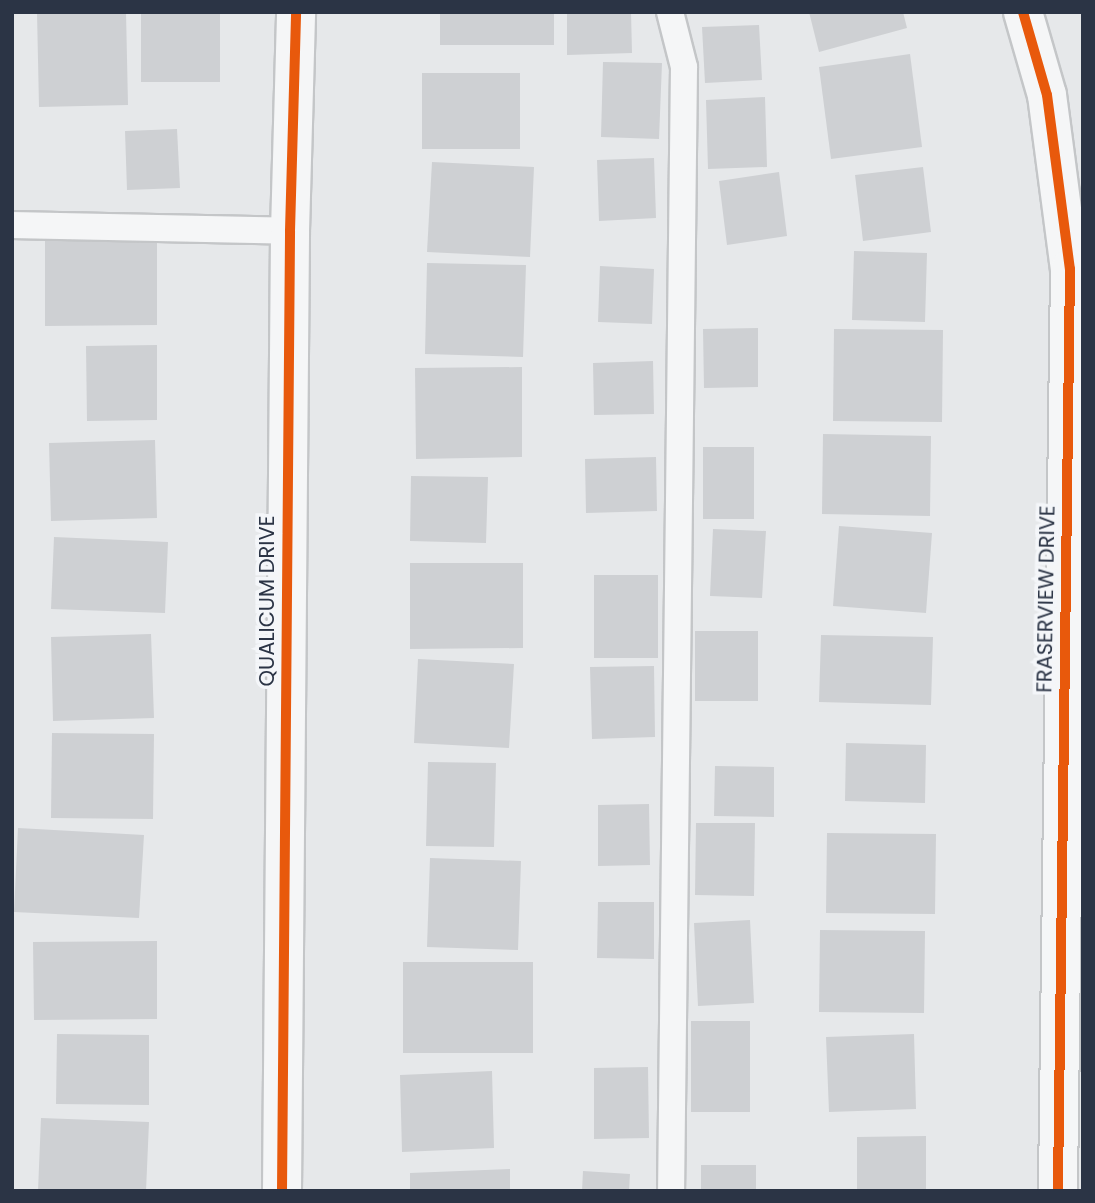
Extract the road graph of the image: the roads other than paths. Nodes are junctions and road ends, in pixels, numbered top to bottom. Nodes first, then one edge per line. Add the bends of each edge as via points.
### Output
1 (296, 12) edge
2 (670, 12) edge
3 (1023, 12) edge
4 (12, 225) edge
5 (289, 231) junction
6 (282, 1191) edge
7 (671, 1191) edge
8 (1058, 1191) edge

1 - 5 street, QUALICUM DRIVE
2 - 7 lane via 684,66
3 - 8 street, FRASERVIEW DRIVE via 1047,95 1070,269
4 - 5 lane
5 - 6 street, QUALICUM DRIVE

